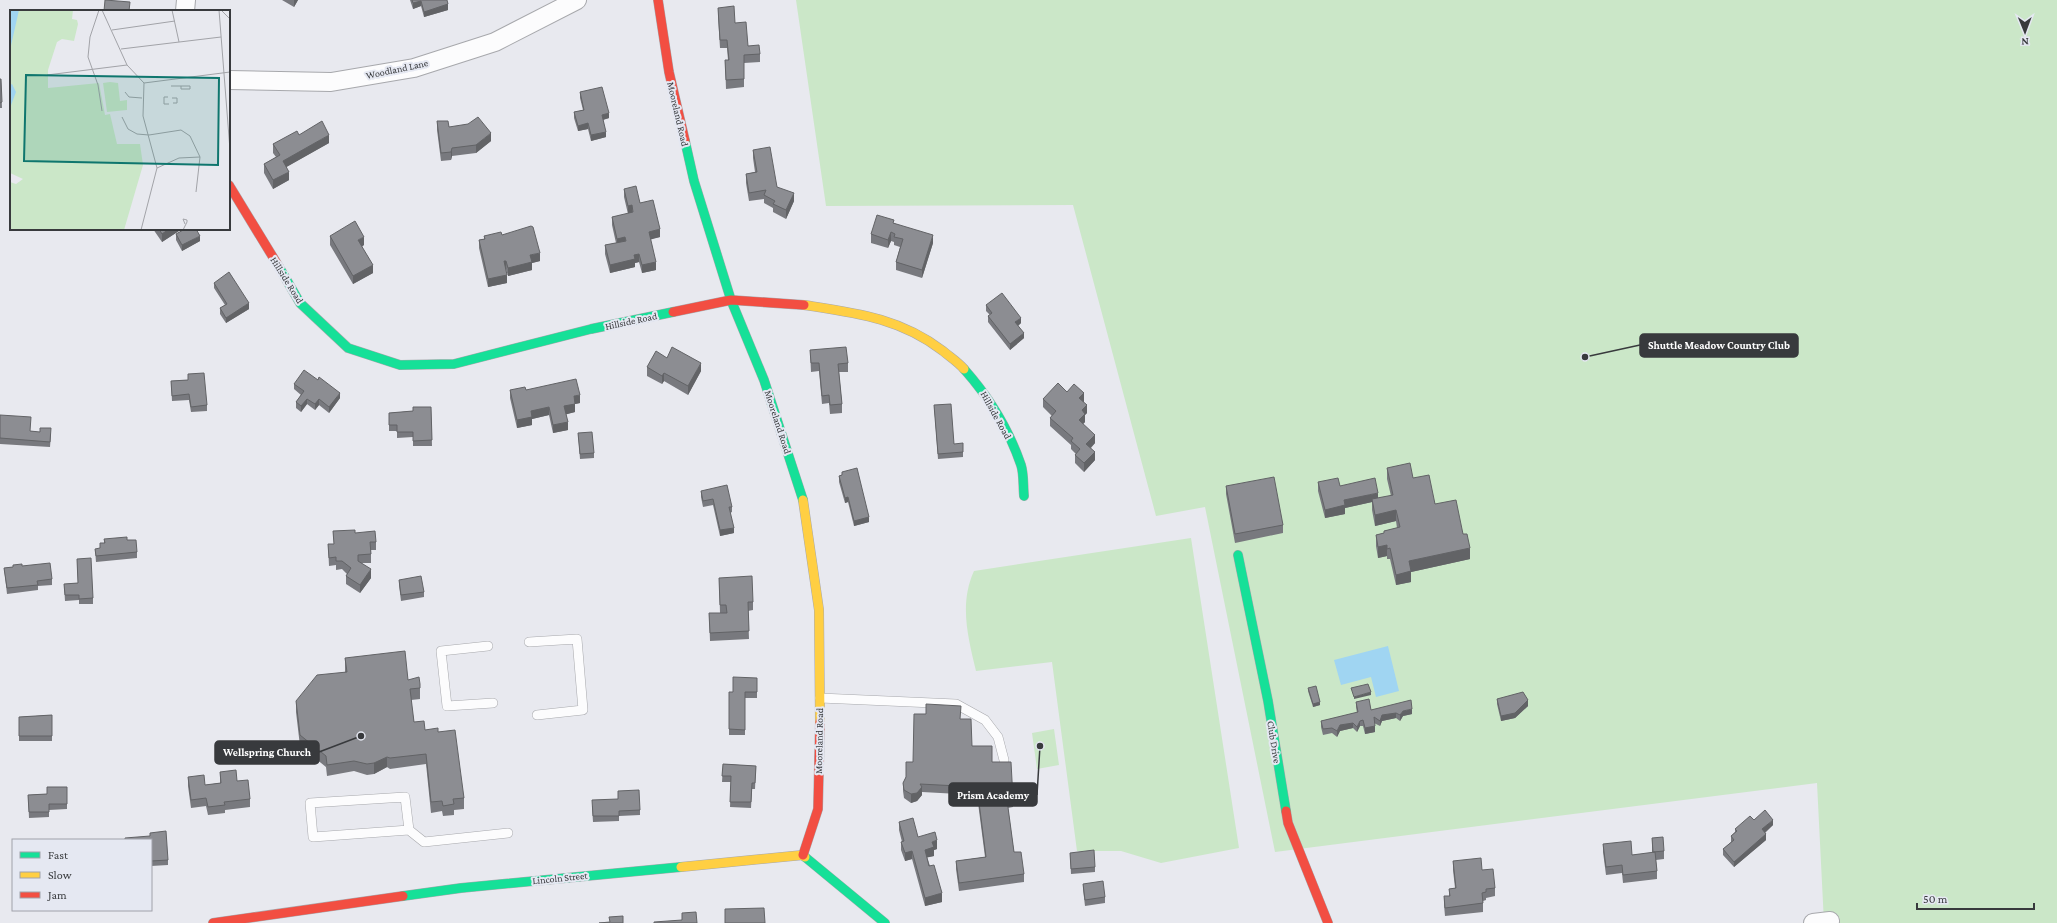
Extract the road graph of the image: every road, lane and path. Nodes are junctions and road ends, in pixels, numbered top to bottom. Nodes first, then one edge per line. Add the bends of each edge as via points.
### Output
1 (186, 0) edge
2 (577, 0) edge
3 (658, 0) edge
4 (185, 10) edge
5 (230, 80) edge
6 (230, 187) edge
7 (731, 300) junction
8 (1024, 496) dead end
9 (1238, 555) dead end
10 (529, 642) dead end
11 (488, 646) dead end
12 (820, 698) junction
13 (493, 702) dead end
14 (537, 715) dead end
15 (1004, 760) edge
16 (409, 830) junction
17 (508, 833) dead end
18 (803, 854) junction
19 (1830, 921) dead end
20 (212, 923) edge
21 (885, 923) edge
22 (1328, 923) edge
23 (1813, 923) edge

1 - 4 street
2 - 5 street, Woodland Lane via 495,42 414,68 331,82
3 - 7 street, Mooreland Road via 669,72 694,181
6 - 7 street, Hillside Road via 300,303 348,348 400,365 454,364 591,329
7 - 8 street, Hillside Road via 799,304 867,315 896,324 926,338 960,364 984,392 1021,466
7 - 12 street, Mooreland Road via 764,380 805,507 819,610
9 - 22 street, Club Drive via 1268,701 1288,823
10 - 14 lane via 577,639 583,710
11 - 13 lane via 441,651 446,706
12 - 15 lane via 956,704 985,720 998,737
12 - 18 street, Mooreland Road via 818,808
16 - 16 lane via 405,797 310,803 313,837
16 - 17 lane via 424,842
18 - 20 street, Lincoln Street via 461,888
18 - 21 street
19 - 23 street

